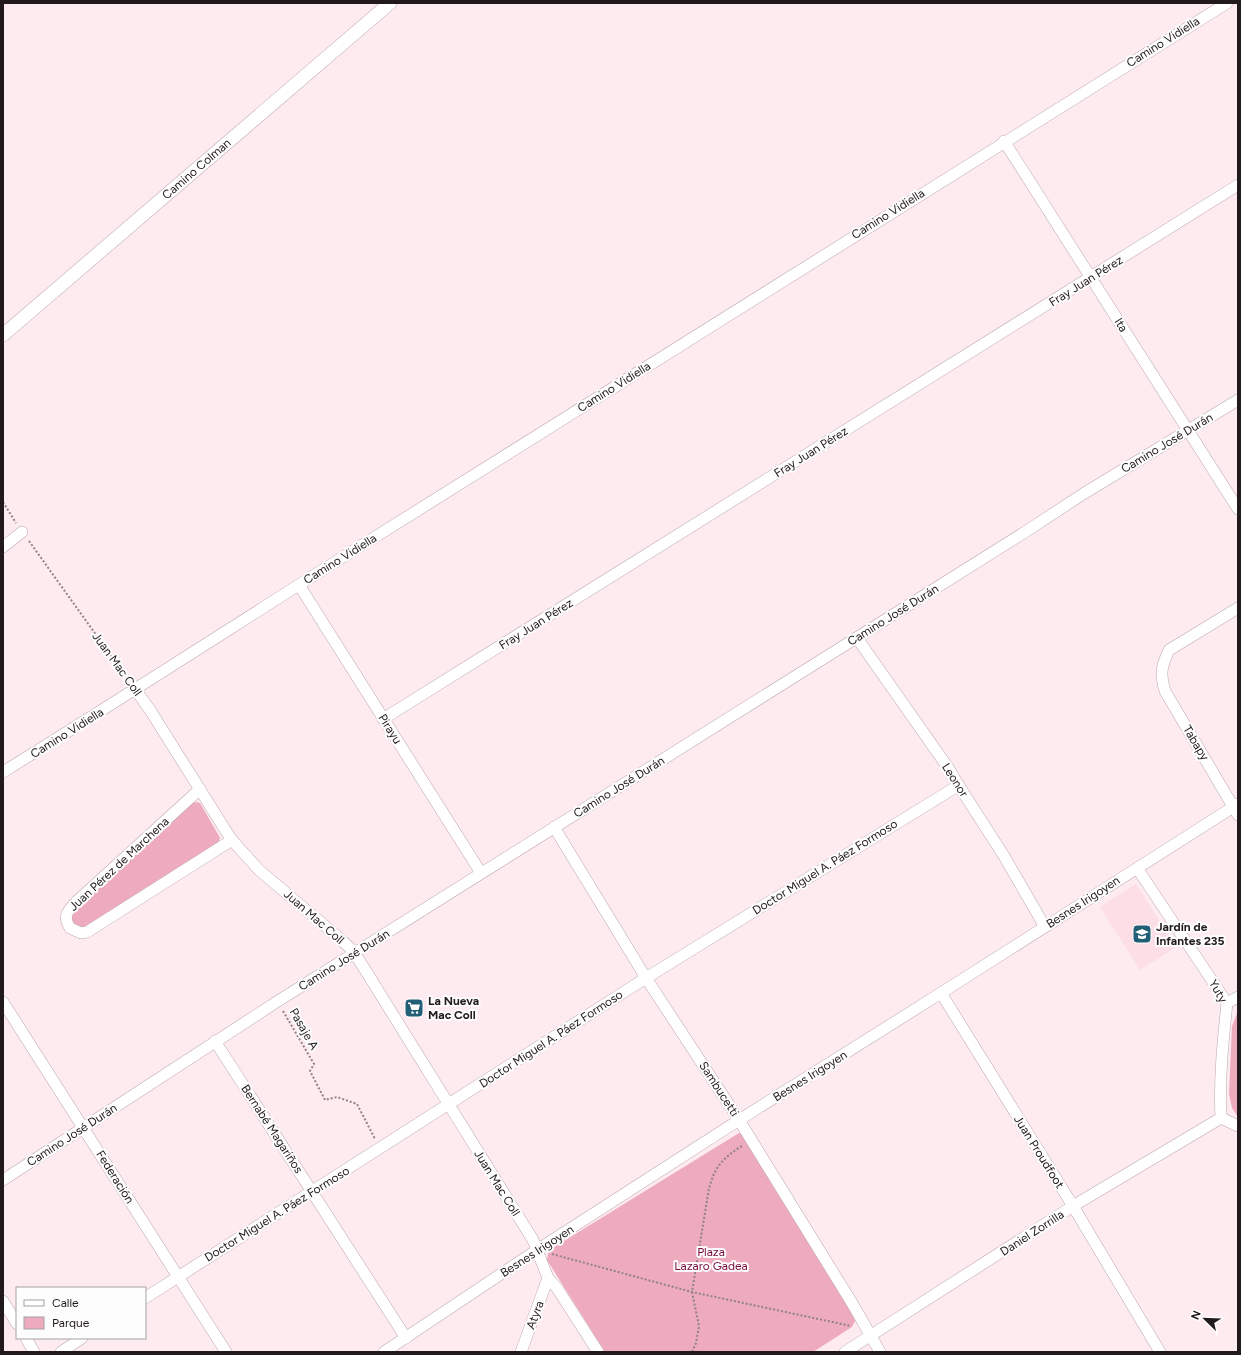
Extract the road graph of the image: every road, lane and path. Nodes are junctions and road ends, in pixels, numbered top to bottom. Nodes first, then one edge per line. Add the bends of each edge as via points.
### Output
1 (390, 3) edge
2 (1227, 3) edge
3 (1004, 141) junction
4 (1238, 185) edge
5 (1091, 277) junction
6 (3, 335) edge
7 (1238, 400) edge
8 (1188, 430) junction
9 (3, 502) edge
10 (1238, 509) edge
11 (22, 532) junction
12 (3, 547) edge
13 (299, 585) junction
14 (1238, 608) edge
15 (857, 638) junction
16 (135, 689) junction
17 (383, 719) junction
18 (3, 772) edge
19 (959, 785) junction
20 (200, 789) junction
21 (1236, 809) edge
22 (554, 828) junction
23 (232, 840) junction
24 (1137, 868) junction
25 (481, 873) junction
26 (1045, 927) junction
27 (354, 954) junction
28 (646, 978) junction
29 (941, 993) junction
30 (1238, 997) edge
31 (278, 1001) junction
32 (3, 1002) edge
33 (1227, 1003) junction
34 (215, 1041) junction
35 (449, 1105) junction
36 (1222, 1118) junction
37 (739, 1120) junction
38 (1238, 1126) edge
39 (84, 1128) junction
40 (751, 1140) junction
41 (380, 1148) junction
42 (3, 1180) edge
43 (312, 1192) junction
44 (1073, 1206) junction
45 (537, 1250) junction
46 (178, 1277) junction
47 (548, 1278) junction
48 (692, 1292) junction
49 (146, 1297) edge
50 (3, 1302) edge
51 (16, 1322) edge
52 (869, 1332) junction
53 (406, 1338) junction
54 (27, 1339) edge
55 (80, 1339) edge
56 (34, 1352) edge
57 (60, 1352) edge
58 (226, 1352) edge
59 (384, 1352) edge
60 (521, 1352) edge
61 (598, 1352) edge
62 (692, 1352) edge
63 (845, 1352) edge
64 (880, 1352) edge
65 (1160, 1352) edge

1 - 6 street, Camino Colman
2 - 3 street, Camino Vidiella
3 - 5 street, Ita
3 - 13 street, Camino Vidiella
4 - 5 street, Fray Juan Pérez
5 - 8 street, Ita
5 - 17 street, Fray Juan Pérez
7 - 8 street, Camino José Durán
8 - 10 street, Ita
8 - 15 street, Camino José Durán
9 - 11 path, Juan Mac Coll
11 - 12 street
11 - 16 path, Juan Mac Coll
13 - 16 street, Camino Vidiella
13 - 17 street, Pirayu
14 - 21 street, Tabapy via 1169,650 1162,670 1165,691
15 - 19 street, Leonor
15 - 22 street, Camino José Durán
16 - 18 street, Camino Vidiella
16 - 20 street, Juan Mac Coll
17 - 25 street, Pirayu
19 - 26 street, Leonor
19 - 28 street, Doctor Miguel A. Páez Formoso
20 - 23 street, Juan Mac Coll
20 - 23 street, Juan Pérez de Marchena via 77,901 67,912 66,918 70,928 81,933 87,932
21 - 24 street, Besnes Irigoyen
22 - 25 street, Camino José Durán
22 - 28 street, Sambucetti
23 - 27 street, Juan Mac Coll via 259,870 338,936
24 - 26 street, Besnes Irigoyen
24 - 33 street, Yuty
25 - 27 street, Camino José Durán
26 - 29 street, Besnes Irigoyen
27 - 31 street, Camino José Durán
27 - 35 street, Juan Mac Coll
28 - 35 street, Doctor Miguel A. Páez Formoso
28 - 37 street, Sambucetti
29 - 37 street, Besnes Irigoyen
29 - 44 street, Juan Proudfoot
30 - 33 street
31 - 34 street, Camino José Durán
31 - 41 path, Pasaje A via 314,1064 310,1072 325,1100 338,1097 357,1104
32 - 39 street, Federación
33 - 36 street, Yuty via 1222,1047
34 - 39 street, Camino José Durán
34 - 43 street, Bernabé Magariños
35 - 41 street, Doctor Miguel A. Páez Formoso
35 - 45 street, Juan Mac Coll
36 - 38 street
36 - 44 street, Daniel Zorrilla
37 - 40 street, Sambucetti
37 - 45 street, Besnes Irigoyen
39 - 42 street, Camino José Durán
39 - 46 street, Federación
40 - 48 path via 734,1150 715,1172 709,1188
40 - 52 street, Sambucetti
41 - 43 street, Doctor Miguel A. Páez Formoso
43 - 46 street, Doctor Miguel A. Páez Formoso
43 - 53 street, Bernabé Magariños
44 - 52 street, Daniel Zorrilla
44 - 65 street, Juan Proudfoot
45 - 47 street, Juan Mac Coll
45 - 48 path
45 - 53 street, Besnes Irigoyen
46 - 49 street, Doctor Miguel A. Páez Formoso
46 - 58 street, Federación
47 - 60 street, Atyra
47 - 61 street, Juan Mac Coll
48 - 52 path
48 - 62 path via 699,1326
50 - 51 street
52 - 63 street, Daniel Zorrilla
52 - 64 street, Sambucetti
53 - 59 street, Besnes Irigoyen
54 - 56 street
55 - 57 street

